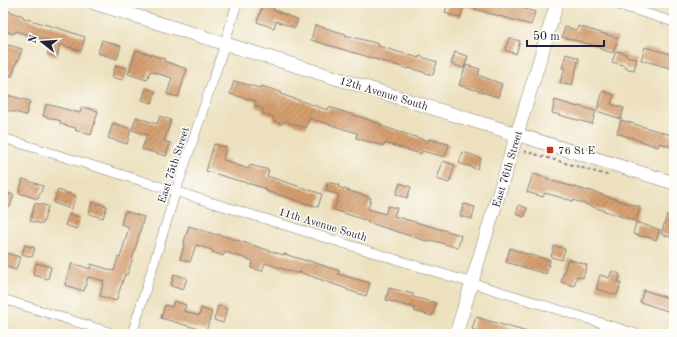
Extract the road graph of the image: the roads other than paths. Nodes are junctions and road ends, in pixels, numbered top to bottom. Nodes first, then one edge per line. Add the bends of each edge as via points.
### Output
1 (94, 3) edge
2 (237, 3) edge
3 (557, 3) edge
4 (612, 3) edge
5 (674, 22) edge
6 (225, 43) junction
7 (517, 134) junction
8 (3, 138) edge
9 (674, 183) edge
10 (176, 191) junction
11 (472, 283) junction
12 (3, 299) edge
13 (115, 334) edge
14 (132, 334) edge
15 (456, 334) edge
16 (637, 334) edge

1 - 6 street, 12th Avenue South
2 - 6 street, East 75th Street
3 - 7 street, East 76th Street
4 - 5 street
6 - 7 street, 12th Avenue South
6 - 10 street, East 75th Street
7 - 9 street, 12th Avenue South
7 - 11 street, East 76th Street
8 - 10 street, 11th Avenue South
10 - 11 street, 11th Avenue South
10 - 14 street, East 75th Street
11 - 15 street, East 76th Street
11 - 16 street, 11th Avenue South
12 - 13 street

